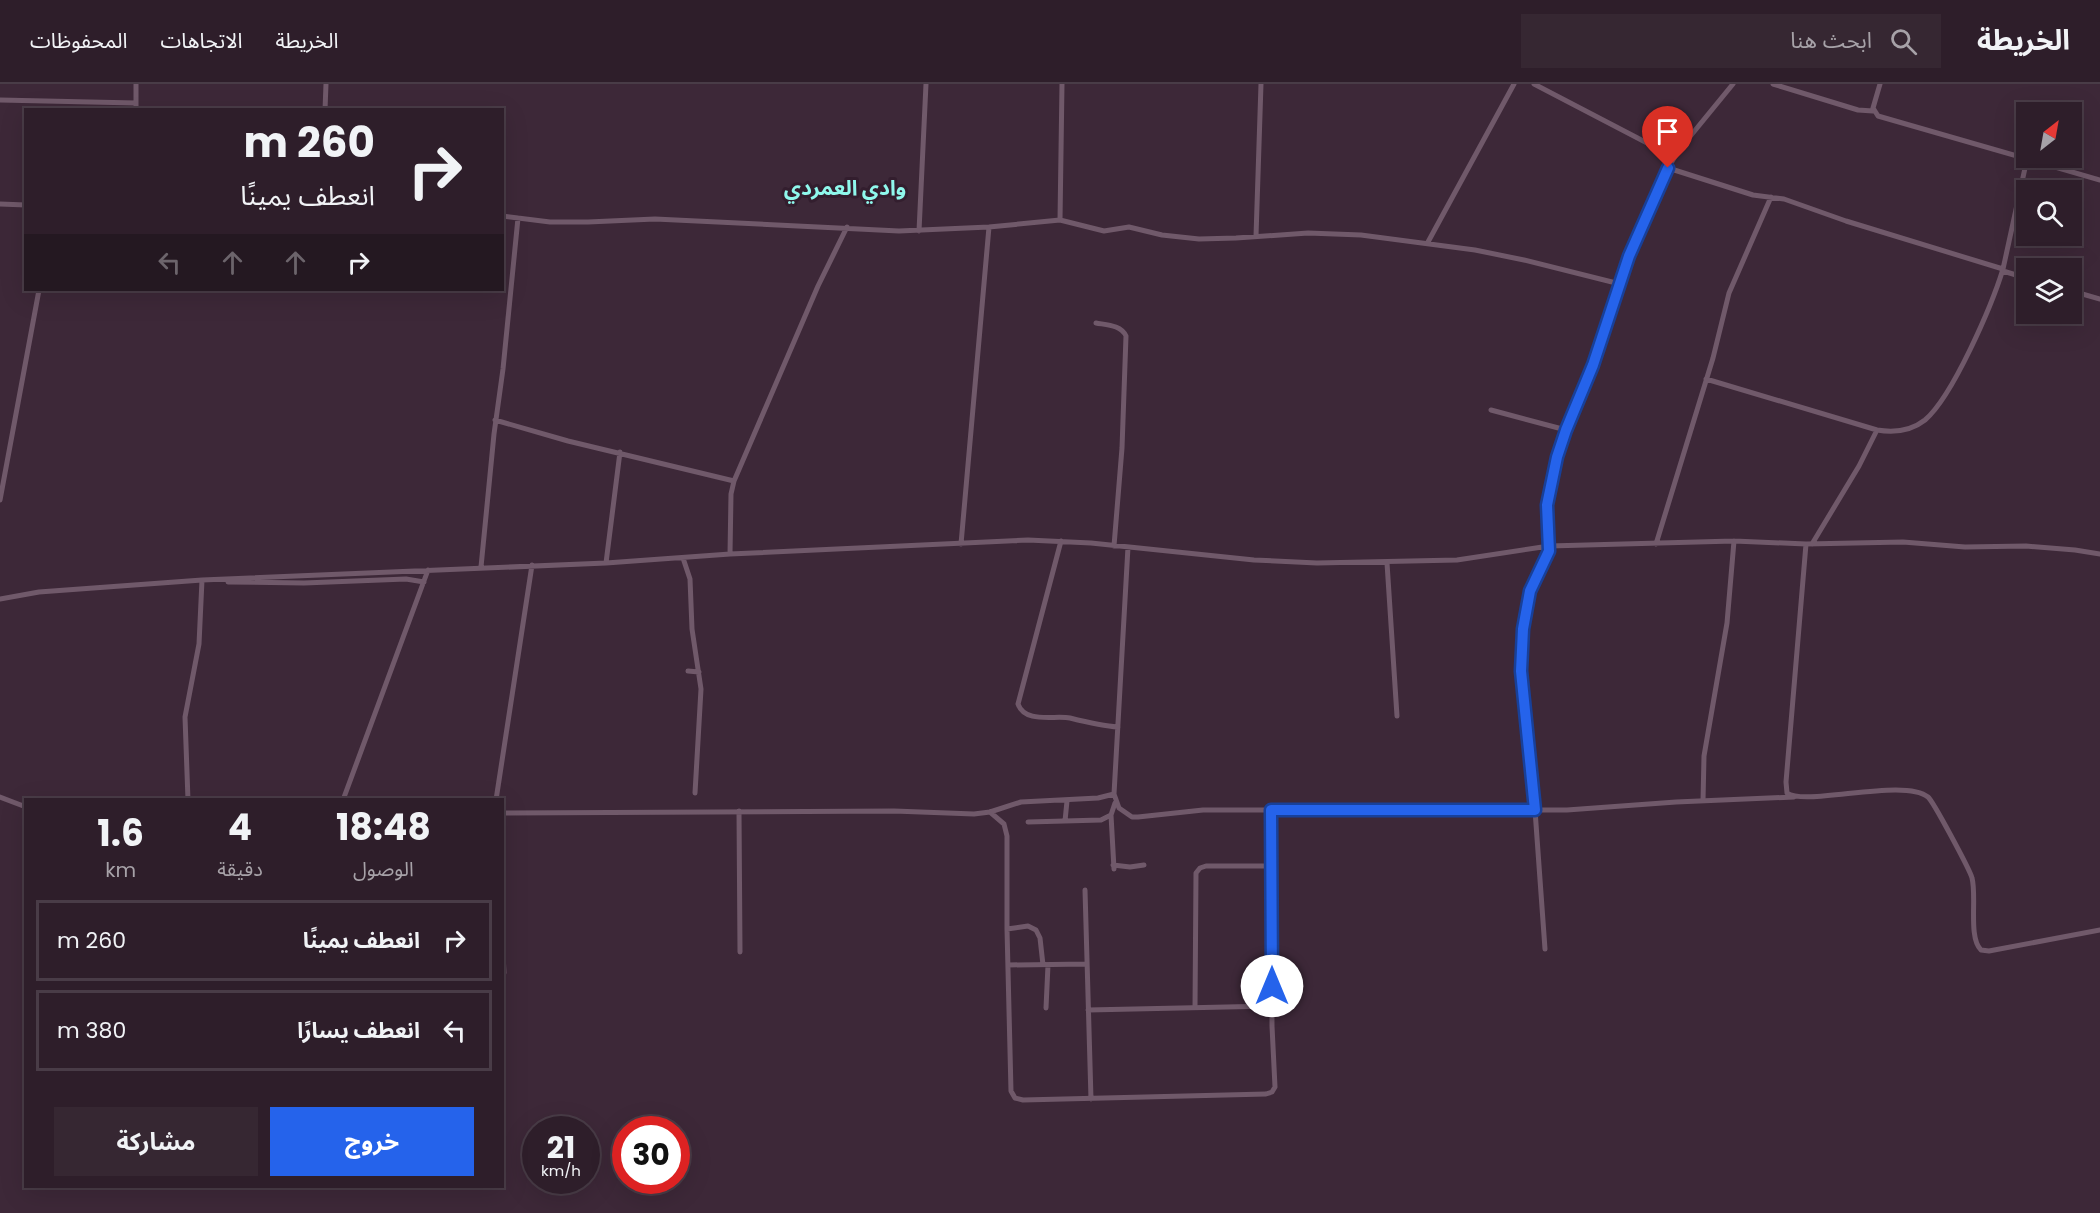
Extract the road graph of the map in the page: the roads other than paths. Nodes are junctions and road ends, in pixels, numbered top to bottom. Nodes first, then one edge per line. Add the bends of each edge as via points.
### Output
1 (136, 84) edge
2 (326, 84) edge
3 (926, 84) edge
4 (1062, 84) edge
5 (1261, 84) edge
6 (1514, 84) edge
7 (1534, 84) edge
8 (1733, 84) edge
9 (1773, 84) edge
10 (1880, 84) edge
11 (0, 100) edge
12 (136, 106) edge
13 (325, 108) edge
14 (1873, 111) junction
15 (2016, 156) edge
16 (1674, 157) junction
17 (1668, 168) junction
18 (2025, 168) edge
19 (2058, 168) edge
20 (2100, 180) edge
21 (1771, 197) junction
22 (0, 204) edge
23 (24, 205) edge
24 (504, 216) edge
25 (518, 218) junction
26 (1060, 220) junction
27 (848, 227) junction
28 (989, 227) junction
29 (919, 231) junction
30 (1256, 236) junction
31 (1428, 243) junction
32 (2003, 270) junction
33 (2016, 275) edge
34 (1620, 284) junction
35 (39, 291) edge
36 (2082, 294) edge
37 (2100, 299) edge
38 (1096, 323) dead end
39 (1706, 379) junction
40 (1491, 410) dead end
41 (495, 420) junction
42 (1566, 430) junction
43 (1877, 430) junction
44 (620, 452) junction
45 (734, 481) junction
46 (0, 500) edge
47 (1061, 541) junction
48 (1734, 541) junction
49 (961, 543) junction
50 (1656, 544) junction
51 (1809, 544) junction
52 (1114, 546) junction
53 (1549, 546) junction
54 (1128, 547) junction
55 (730, 554) junction
56 (2100, 554) edge
57 (683, 558) junction
58 (606, 563) junction
59 (1388, 563) junction
60 (532, 565) junction
61 (481, 567) junction
62 (428, 570) junction
63 (202, 580) junction
64 (424, 582) junction
65 (0, 599) edge
66 (688, 671) dead end
67 (699, 672) junction
68 (1397, 716) dead end
69 (1118, 727) junction
70 (695, 793) dead end
71 (1114, 794) junction
72 (0, 797) edge
73 (1794, 797) junction
74 (188, 798) edge
75 (344, 798) edge
76 (496, 798) edge
77 (1067, 801) junction
78 (1703, 801) junction
79 (1116, 802) junction
80 (24, 806) edge
81 (1271, 810) junction
82 (1535, 810) junction
83 (738, 812) junction
84 (990, 812) junction
85 (504, 813) edge
86 (1111, 815) junction
87 (1065, 821) junction
88 (1028, 822) dead end
89 (1144, 865) dead end
90 (1272, 866) junction
91 (1085, 890) dead end
92 (1007, 929) junction
93 (2100, 930) edge
94 (1545, 949) dead end
95 (740, 952) dead end
96 (1087, 964) junction
97 (1008, 965) junction
98 (1046, 965) junction
99 (1272, 1006) junction
100 (1046, 1008) dead end
101 (1195, 1008) junction
102 (1088, 1010) junction
103 (1091, 1099) junction

1 - 12 street
2 - 13 street
3 - 29 street
4 - 26 street
5 - 30 street
6 - 31 street
7 - 16 street
8 - 16 street
9 - 14 street
10 - 14 street
11 - 12 street
14 - 15 street via 1878,116
16 - 17 street
17 - 21 street via 1747,194
17 - 34 street
18 - 32 street
19 - 20 street
21 - 32 street
21 - 39 street via 1729,293
22 - 23 street
24 - 25 street
25 - 27 street
25 - 41 street
26 - 28 street
26 - 30 street via 1104,231 1129,227 1199,239
27 - 29 street
27 - 45 street
28 - 29 street
28 - 49 street
30 - 31 street via 1343,234
31 - 34 street via 1524,260
32 - 33 street
32 - 43 street via 1963,362 1932,413 1907,429
34 - 42 street
35 - 46 street
36 - 37 street
38 - 52 street via 1121,329 1126,336
39 - 43 street
39 - 50 street
40 - 42 street
41 - 44 street
41 - 61 street
42 - 53 street via 1549,493
43 - 51 street
44 - 45 street
44 - 58 street
45 - 55 street
47 - 49 street
47 - 52 street
47 - 69 street via 1018,699 1019,708 1034,716
48 - 50 street
48 - 51 street
48 - 78 street via 1727,623 1704,756
49 - 55 street
50 - 53 street
51 - 56 street via 2026,546
51 - 73 street via 1785,785
52 - 54 street
53 - 59 street via 1457,560
53 - 82 street via 1548,557 1530,591 1521,650
54 - 59 street via 1285,562
54 - 69 street
55 - 57 street
57 - 58 street
57 - 67 street via 690,579
58 - 60 street
59 - 68 street
60 - 61 street
60 - 76 street
61 - 62 street
62 - 63 street
62 - 64 street
63 - 64 street
63 - 65 street via 39,592
63 - 74 street via 199,644 185,717
64 - 75 street
66 - 67 street
67 - 70 street
69 - 71 street
71 - 77 street
71 - 79 street
72 - 80 street
73 - 78 street
73 - 93 street via 1906,791 1927,796 1972,877 1976,940 1981,950
77 - 84 street via 1021,802
77 - 87 street
78 - 82 street
79 - 81 street via 1125,814 1138,818 1203,810
79 - 86 street
81 - 82 street
81 - 90 street
82 - 94 street
83 - 84 street
83 - 85 street
83 - 95 street
84 - 92 street via 1006,830
86 - 87 street via 1101,820
86 - 89 street via 1113,867
87 - 88 street
90 - 99 street
90 - 101 street via 1206,866 1196,873
91 - 96 street
92 - 97 street
92 - 98 street via 1028,926 1036,930
96 - 98 street
96 - 102 street
97 - 98 street
97 - 103 street via 1013,1095 1023,1100
98 - 100 street
99 - 101 street
99 - 103 street via 1275,1087 1269,1094
101 - 102 street
102 - 103 street

